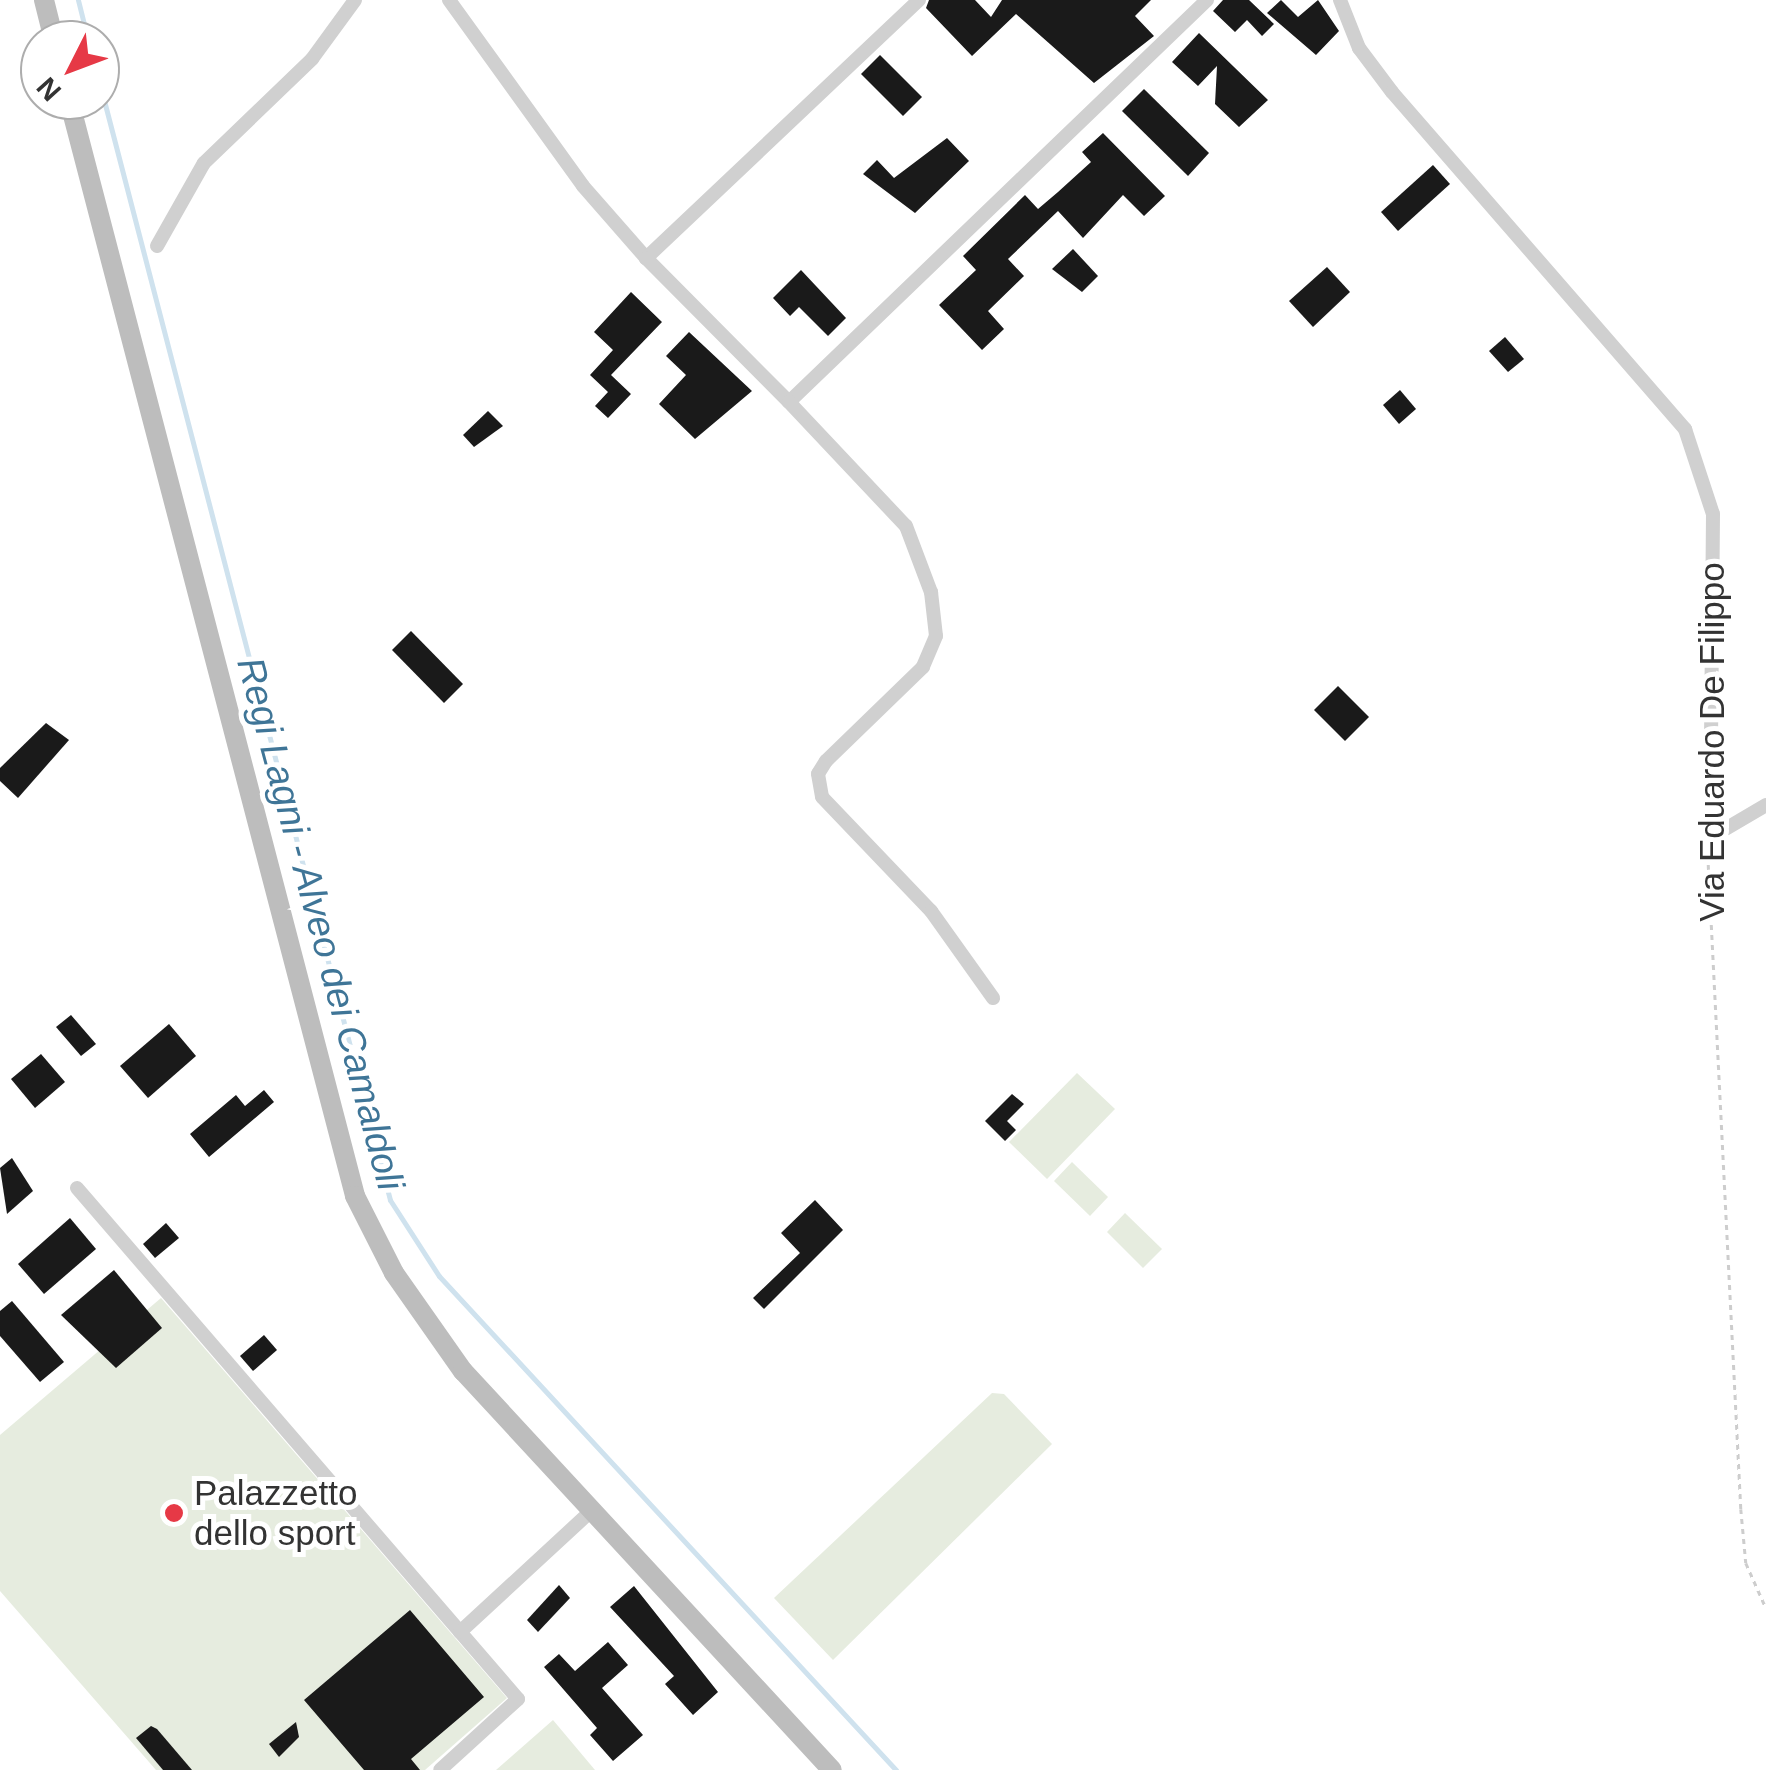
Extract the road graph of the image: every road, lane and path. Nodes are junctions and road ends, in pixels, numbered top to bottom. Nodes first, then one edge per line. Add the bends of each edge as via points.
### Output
1 (355, 0) edge
2 (449, 0) edge
3 (919, 0) edge
4 (1207, 0) edge
5 (1340, 0) edge
6 (74, 120) edge
7 (156, 246) dead end
8 (646, 258) junction
9 (789, 402) junction
10 (1766, 805) edge
11 (1710, 838) junction
12 (992, 998) dead end
13 (77, 1188) dead end
14 (592, 1510) junction
15 (1766, 1608) edge
16 (460, 1632) junction
17 (440, 1770) edge
18 (832, 1770) edge

1 - 7 street via 312,59 204,163
2 - 8 street via 583,186
3 - 8 street
4 - 9 street
5 - 11 street, Via Eduardo De Filippo via 1360,48 1392,92 1664,402 1703,469 1713,514
6 - 14 street via 355,1196 394,1273 463,1371
8 - 9 street
9 - 12 street via 906,526 931,592 936,636 923,667 826,761 818,785 931,911
10 - 11 street
11 - 15 path, Via Eduardo De Filippo via 1740,1510 1746,1563
13 - 16 street
14 - 16 street
14 - 18 street
16 - 17 street via 518,1699

